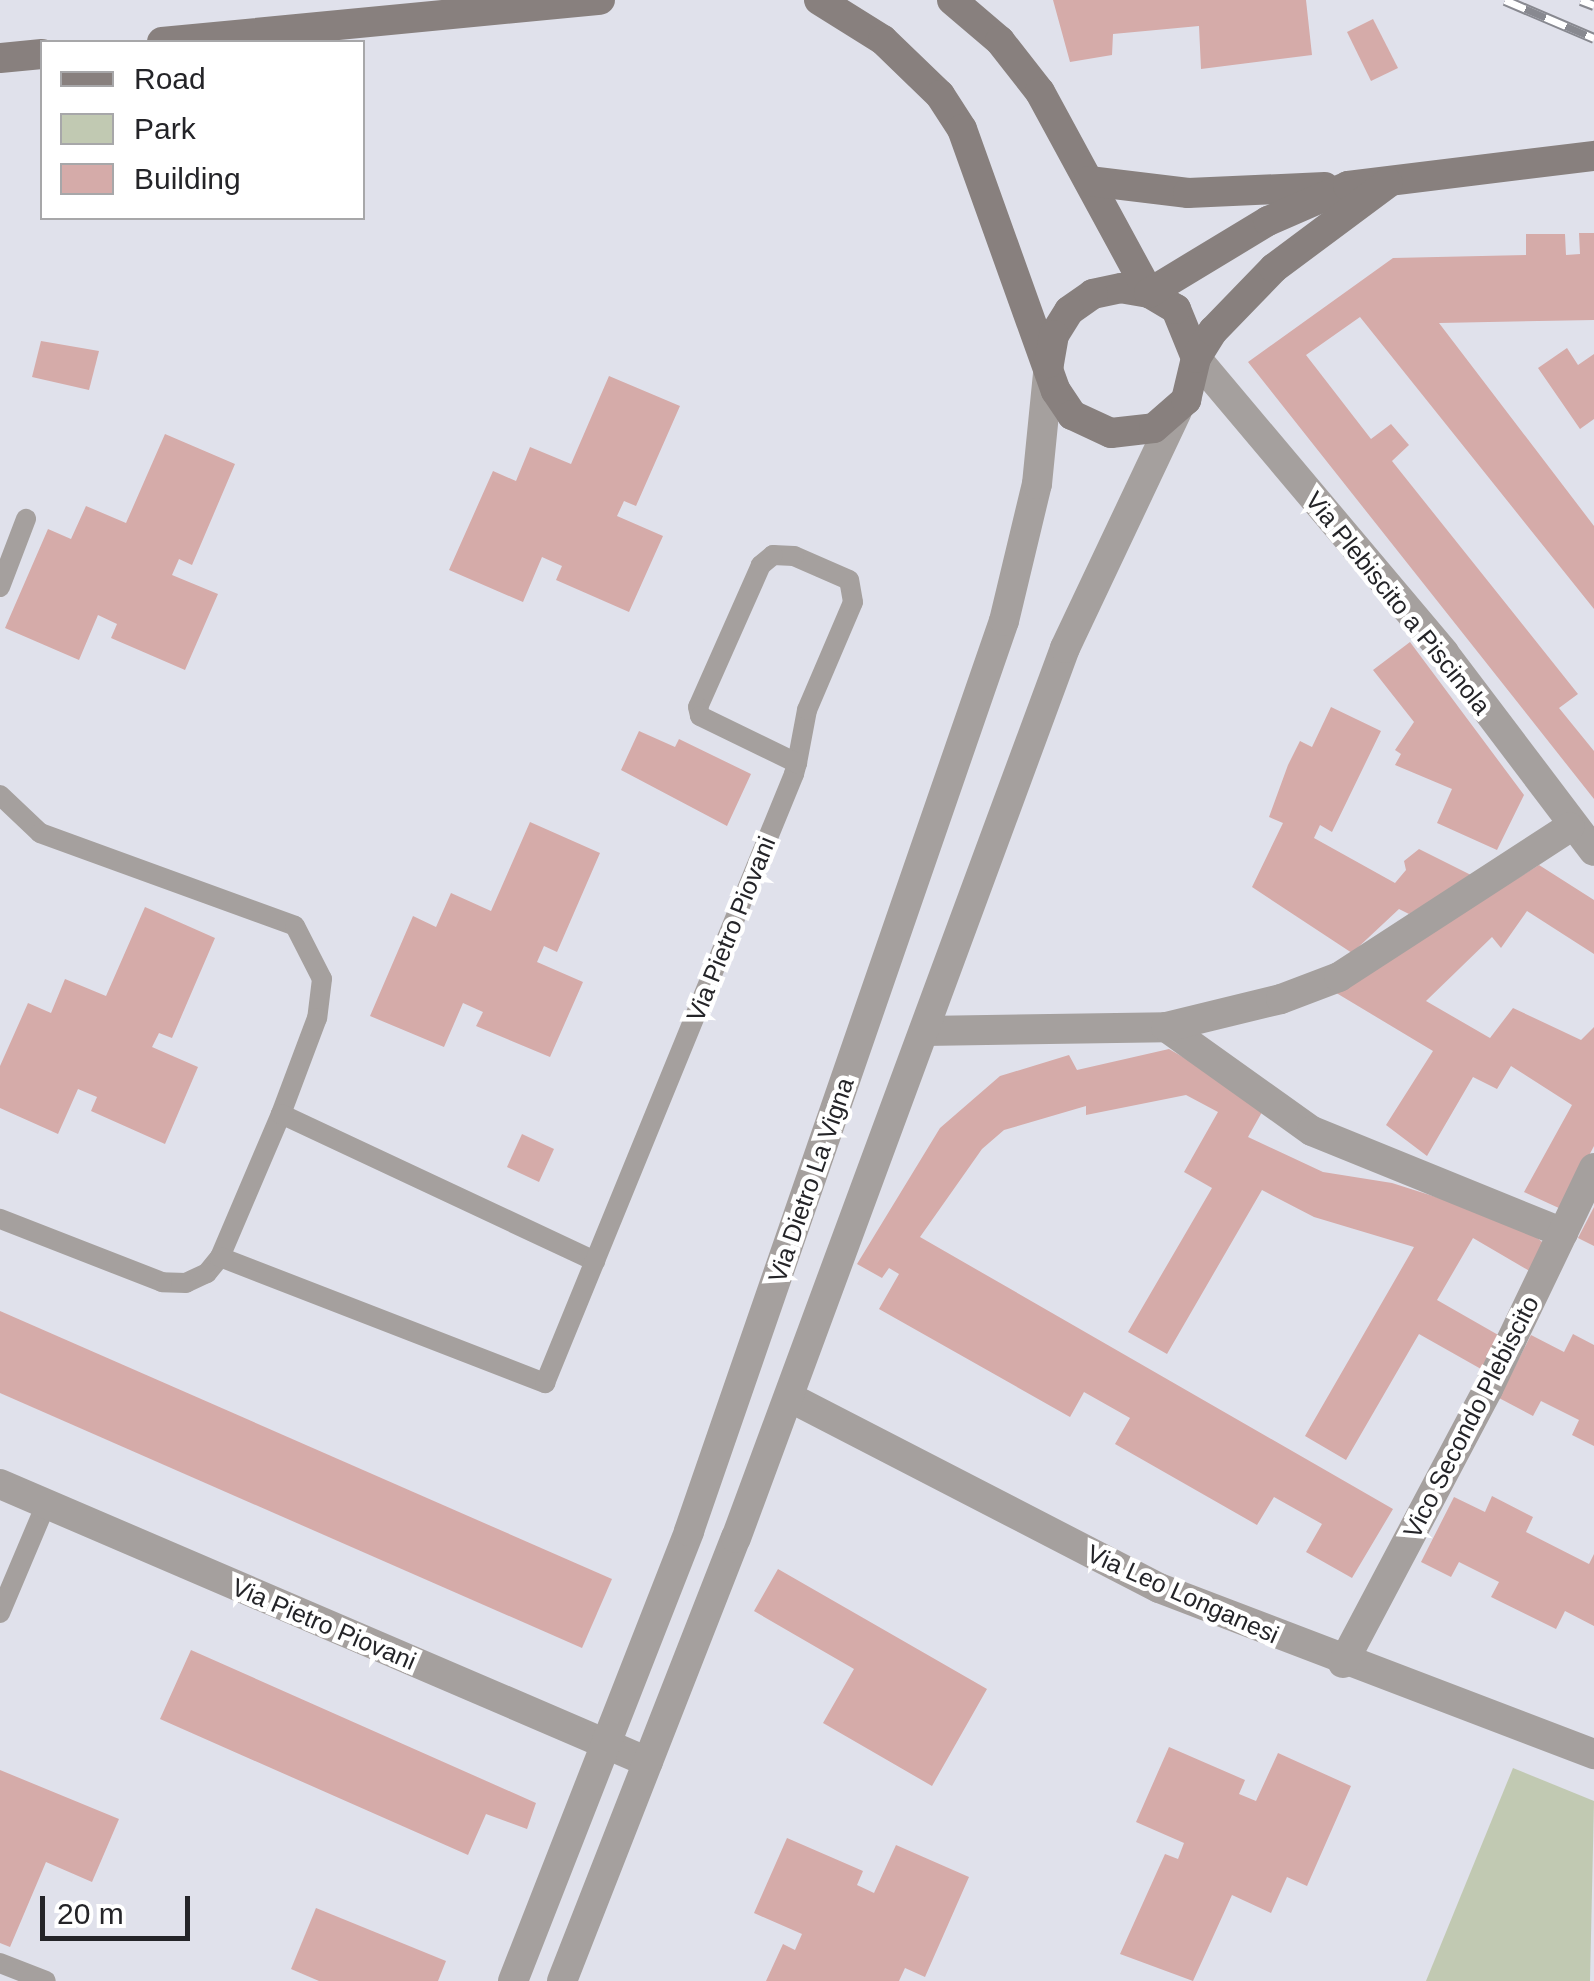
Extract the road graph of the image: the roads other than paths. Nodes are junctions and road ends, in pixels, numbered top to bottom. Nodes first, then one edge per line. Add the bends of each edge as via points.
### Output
1 (600, 0) edge
2 (819, 0) edge
3 (952, 0) edge
4 (539, 3) edge
5 (181, 40) edge
6 (40, 54) edge
7 (0, 58) edge
8 (1588, 152) edge
9 (1394, 179) junction
10 (1090, 181) junction
11 (1348, 186) junction
12 (1149, 293) junction
13 (1196, 358) junction
14 (1049, 363) junction
15 (1177, 411) junction
16 (26, 519) dead end
17 (0, 587) edge
18 (797, 763) junction
19 (0, 794) edge
20 (1570, 827) junction
21 (1594, 851) edge
22 (1166, 1027) junction
23 (924, 1031) junction
24 (281, 1114) junction
25 (1594, 1168) edge
26 (0, 1219) edge
27 (1563, 1233) junction
28 (220, 1257) junction
29 (595, 1260) junction
30 (788, 1397) junction
31 (0, 1484) edge
32 (46, 1504) junction
33 (0, 1613) edge
34 (1343, 1663) junction
35 (608, 1746) junction
36 (1594, 1754) edge
37 (648, 1762) junction
38 (0, 1963) edge
39 (46, 1981) edge
40 (514, 1981) edge
41 (562, 1981) edge

1 - 4 main road
2 - 14 main road via 883,40 940,95 962,129
3 - 10 main road via 1000,41 1040,92
4 - 5 main road
6 - 7 main road
8 - 9 main road
9 - 11 main road
9 - 13 main road via 1274,268
10 - 11 main road via 1188,193
10 - 12 main road
11 - 12 main road via 1268,221
12 - 13 main road via 1176,309
12 - 14 main road via 1106,289 1080,301 1060,322
13 - 15 main road via 1192,386
13 - 20 street, Via Plebiscito a Piscinola via 1444,654
14 - 15 main road via 1063,404 1097,430 1140,432
14 - 35 street, Via Dietro La Vigna via 1036,484 1004,621 696,1513
15 - 23 street, Via Dietro La Vigna via 1066,648
16 - 17 lane
18 - 18 lane, Via Pietro Piovani via 700,716 698,707 761,565 774,555 794,556 849,580 854,596 808,710
18 - 29 lane, Via Pietro Piovani
19 - 24 lane via 40,832 295,926 316,959 320,1003
20 - 21 street, Via Plebiscito a Piscinola
20 - 22 street via 1339,977
22 - 23 street
22 - 27 street via 1312,1131
23 - 30 street, Via Dietro La Vigna
24 - 28 lane
24 - 29 lane
25 - 27 street, Vico Secondo Plebiscito
26 - 28 lane via 173,1285 207,1273
27 - 34 street, Vico Secondo Plebiscito
28 - 29 lane, Via Pietro Piovani via 541,1385
30 - 34 street, Via Leo Longanesi via 1159,1588
30 - 37 street, Via Dietro La Vigna
31 - 32 street, Via Pietro Piovani
32 - 33 lane
32 - 35 street, Via Pietro Piovani
34 - 36 street, Via Leo Longanesi
35 - 37 street, Via Pietro Piovani
35 - 40 street, Via Dietro La Vigna
37 - 41 street, Via Dietro La Vigna
38 - 39 lane

